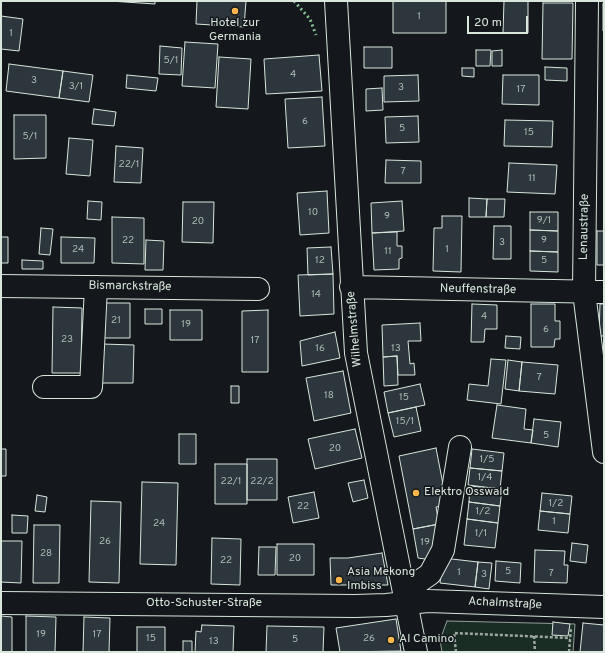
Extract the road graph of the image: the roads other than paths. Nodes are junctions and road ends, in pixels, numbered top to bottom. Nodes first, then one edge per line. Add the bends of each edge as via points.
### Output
1 (336, 1) edge
2 (587, 1) edge
3 (1, 286) edge
4 (96, 287) junction
5 (351, 287) junction
6 (258, 289) dead end
7 (594, 292) edge
8 (44, 387) dead end
9 (460, 447) dead end
10 (604, 452) edge
11 (406, 597) junction
12 (1, 603) edge
13 (604, 607) edge
14 (416, 652) edge

1 - 5 street, Wilhelmstraße
2 - 7 street, Lenaustraße
3 - 4 street, Bismarckstraße
4 - 6 street, Bismarckstraße
4 - 8 street via 91,387
5 - 7 street, Neuffenstraße
5 - 11 street, Wilhelmstraße via 360,378
7 - 10 street, Lenaustraße
9 - 11 street via 443,550 430,574
11 - 12 street, Otto-Schuster-Straße via 386,605 355,606
11 - 13 street, Achalmstraße via 428,601
11 - 14 street, Wilhelmstraße

